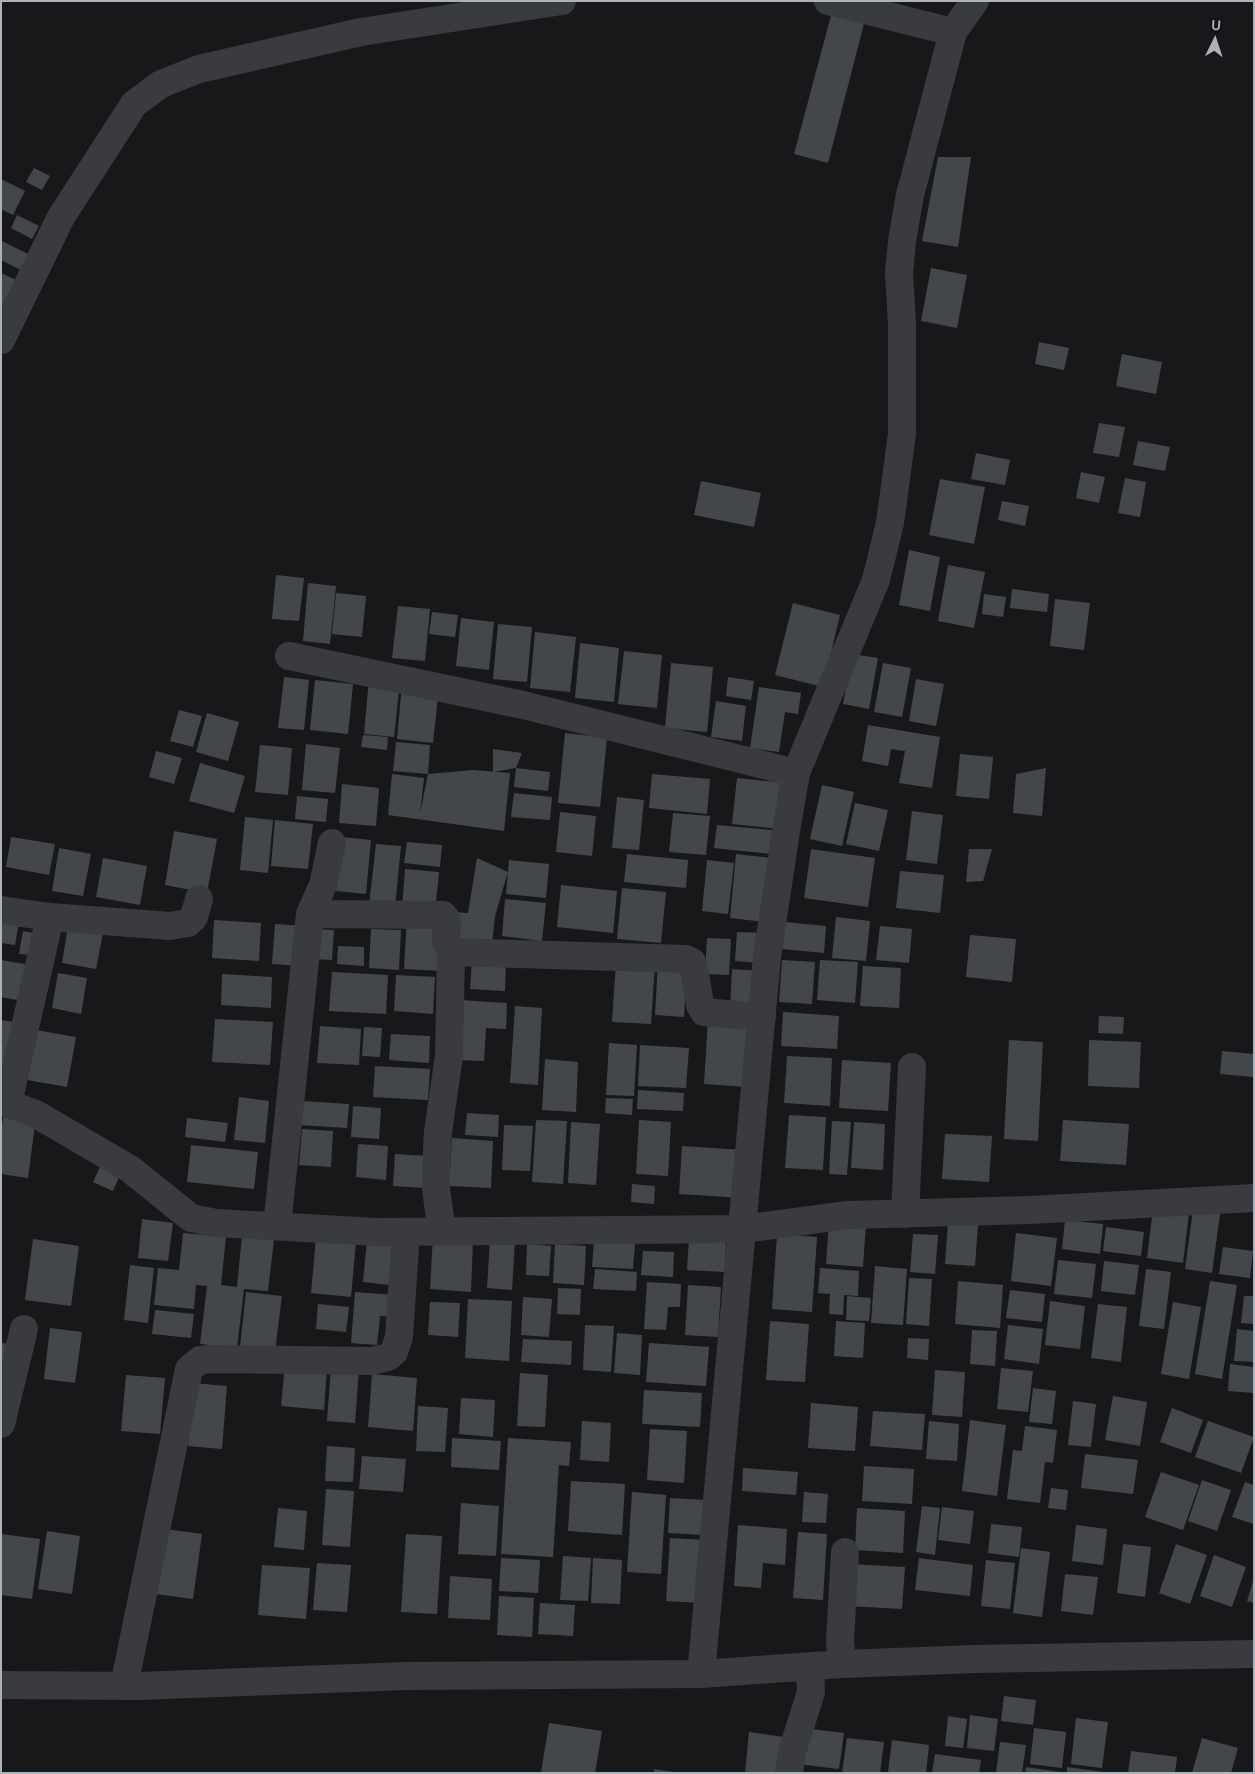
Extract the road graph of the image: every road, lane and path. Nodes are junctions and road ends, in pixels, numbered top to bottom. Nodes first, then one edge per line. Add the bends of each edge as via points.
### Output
1 (562, 1) edge
2 (828, 1) edge
3 (974, 1) edge
4 (953, 32) junction
5 (1, 340) edge
6 (289, 656) dead end
7 (796, 773) junction
8 (332, 843) dead end
9 (199, 899) dead end
10 (1, 910) edge
11 (310, 914) junction
12 (50, 917) junction
13 (451, 952) junction
14 (762, 1017) junction
15 (912, 1067) dead end
16 (5, 1102) edge
17 (1254, 1198) edge
18 (905, 1214) junction
19 (277, 1226) junction
20 (743, 1229) junction
21 (406, 1232) junction
22 (442, 1232) junction
23 (24, 1329) dead end
24 (1, 1424) edge
25 (845, 1552) dead end
26 (1254, 1654) edge
27 (842, 1664) junction
28 (810, 1668) junction
29 (701, 1674) junction
30 (1, 1685) edge
31 (124, 1686) junction
32 (789, 1773) edge

1 - 5 street via 361,32 199,69 161,84 134,104 61,217
2 - 4 street
3 - 4 street
4 - 7 street via 910,194 902,241 899,274 902,434 890,522 876,580
6 - 7 street via 523,705
7 - 14 street via 767,957
8 - 11 street via 322,886
9 - 12 street via 194,917 188,923 170,926
10 - 12 street
11 - 13 street via 443,915 447,920 446,942
11 - 19 street
12 - 16 street
13 - 14 street via 686,959 692,962 704,1012
13 - 22 street via 449,1056 436,1169
14 - 20 street
15 - 18 street
16 - 19 street via 36,1114 140,1175 191,1218 216,1223
17 - 18 street
18 - 20 street via 848,1215
19 - 21 street
20 - 22 street
20 - 29 street
21 - 22 street
21 - 31 street via 399,1337 394,1352 388,1357 372,1361 200,1360 189,1369
23 - 24 street
25 - 27 street via 840,1641
26 - 27 street
27 - 28 street
28 - 29 street
28 - 32 street via 811,1692 792,1752
29 - 31 street via 407,1676
30 - 31 street

